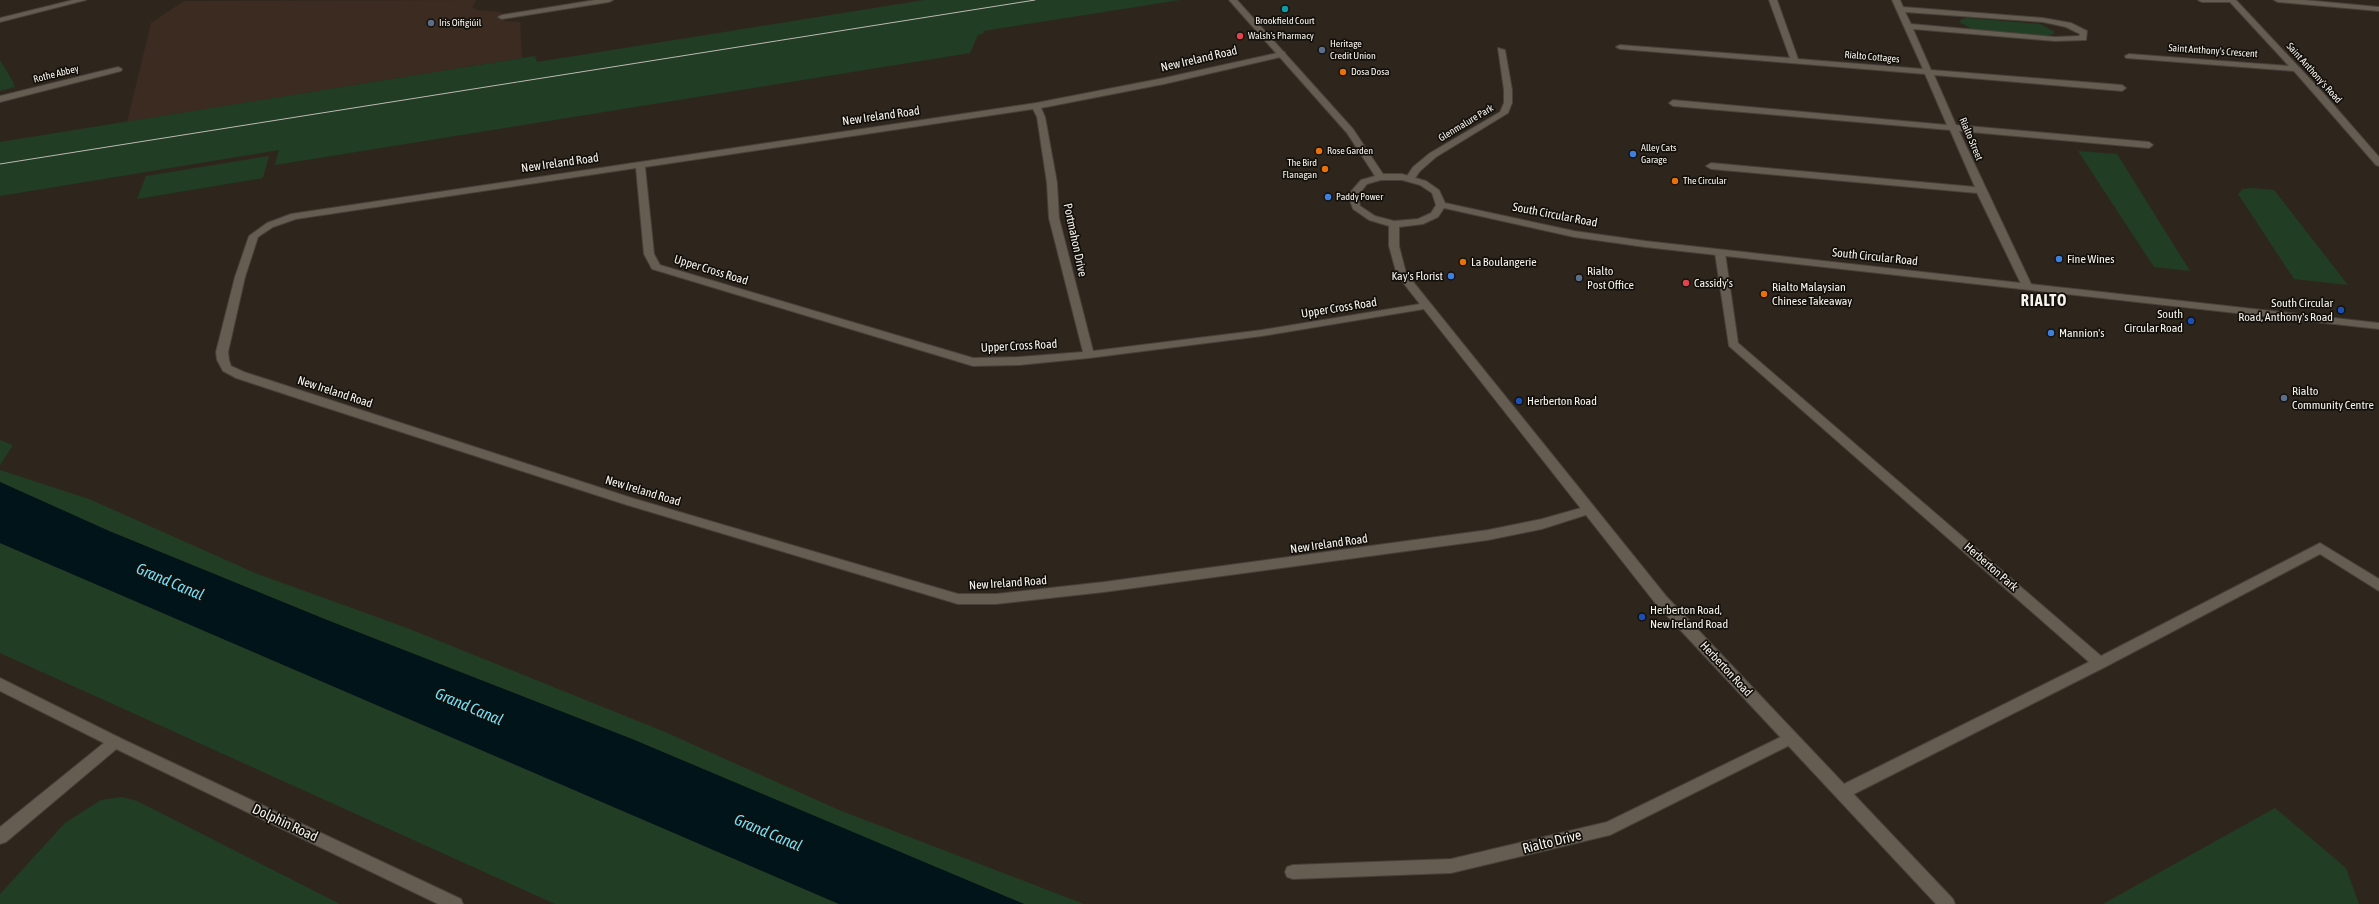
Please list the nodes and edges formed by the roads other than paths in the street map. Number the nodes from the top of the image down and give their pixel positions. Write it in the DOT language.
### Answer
graph roads {
  1 [pos="82,0"];
  2 [pos="609,0"];
  3 [pos="1233,0"];
  4 [pos="1773,0"];
  5 [pos="1896,0"];
  6 [pos="2202,0"];
  7 [pos="2228,0"];
  8 [pos="2232,0"];
  9 [pos="2278,0"];
  10 [pos="1900,9"];
  11 [pos="2379,9"];
  12 [pos="502,17"];
  13 [pos="0,20"];
  14 [pos="1908,26"];
  15 [pos="1620,47"];
  16 [pos="1501,50"];
  17 [pos="1282,54"];
  18 [pos="2128,56"];
  19 [pos="1794,62"];
  20 [pos="118,69"];
  21 [pos="2295,69"];
  22 [pos="1929,72"];
  23 [pos="2122,88"];
  24 [pos="0,100"];
  25 [pos="1673,103"];
  26 [pos="1036,106"];
  27 [pos="1955,128"];
  28 [pos="2149,145"];
  29 [pos="2379,163"];
  30 [pos="640,164"];
  31 [pos="1711,166"];
  32 [pos="1380,177"];
  33 [pos="1410,178"];
  34 [pos="1981,190"];
  35 [pos="1441,205"];
  36 [pos="1394,224"];
  37 [pos="1720,253"];
  38 [pos="2027,286"];
  39 [pos="1426,306"];
  40 [pos="2379,326"];
  41 [pos="1089,355"];
  42 [pos="1588,510"];
  43 [pos="2379,586"];
  44 [pos="2100,663"];
  45 [pos="0,684"];
  46 [pos="1791,738"];
  47 [pos="115,742"];
  48 [pos="1843,792"];
  49 [pos="0,837"];
  50 [pos="1293,872"];
  51 [pos="455,904"];
  52 [pos="1947,904"];
  1 -- 13 [label="street"];
  2 -- 12 [label="street"];
  3 -- 17 [label="street"];
  4 -- 19 [label="street"];
  5 -- 10 [label="street, Rialto Street"];
  6 -- 7 [label="street"];
  8 -- 21 [label="street, Saint Anthony's Road"];
  9 -- 11 [label="street"];
  10 -- 14 [label="street, Rialto Street"];
  10 -- 14 [label="street"];
  14 -- 22 [label="street, Rialto Street"];
  15 -- 19 [label="street, Rialto Cottages"];
  16 -- 33 [label="street, Glenmalure Park"];
  17 -- 26 [label="street, New Ireland Road"];
  17 -- 32 [label="street"];
  18 -- 21 [label="street, Saint Anthony's Crescent"];
  19 -- 22 [label="street, Rialto Cottages"];
  20 -- 24 [label="street, Rothe Abbey"];
  21 -- 29 [label="street, Saint Anthony's Road"];
  22 -- 23 [label="street, Rialto Cottages"];
  22 -- 27 [label="street, Rialto Street"];
  25 -- 27 [label="street"];
  26 -- 30 [label="street, New Ireland Road"];
  26 -- 41 [label="street, Portmahon Drive"];
  27 -- 28 [label="street"];
  27 -- 34 [label="street, Rialto Street"];
  30 -- 41 [label="street, Upper Cross Road"];
  30 -- 42 [label="street, New Ireland Road"];
  31 -- 34 [label="street"];
  32 -- 33 [label="street"];
  32 -- 36 [label="street"];
  33 -- 35 [label="street"];
  34 -- 38 [label="street, Rialto Street"];
  35 -- 36 [label="street"];
  35 -- 37 [label="street, South Circular Road"];
  36 -- 39 [label="street, Herberton Road"];
  37 -- 38 [label="street, South Circular Road"];
  37 -- 44 [label="street, Herberton Park"];
  38 -- 40 [label="street, South Circular Road"];
  39 -- 41 [label="street, Upper Cross Road"];
  39 -- 42 [label="street, Herberton Road"];
  42 -- 46 [label="street, Herberton Road"];
  43 -- 44 [label="street"];
  44 -- 48 [label="street"];
  45 -- 47 [label="street, Dolphin Road"];
  46 -- 48 [label="street, Herberton Road"];
  46 -- 50 [label="street, Rialto Drive"];
  47 -- 49 [label="street"];
  47 -- 51 [label="street, Dolphin Road"];
  48 -- 52 [label="street, Herberton Road"];
}
